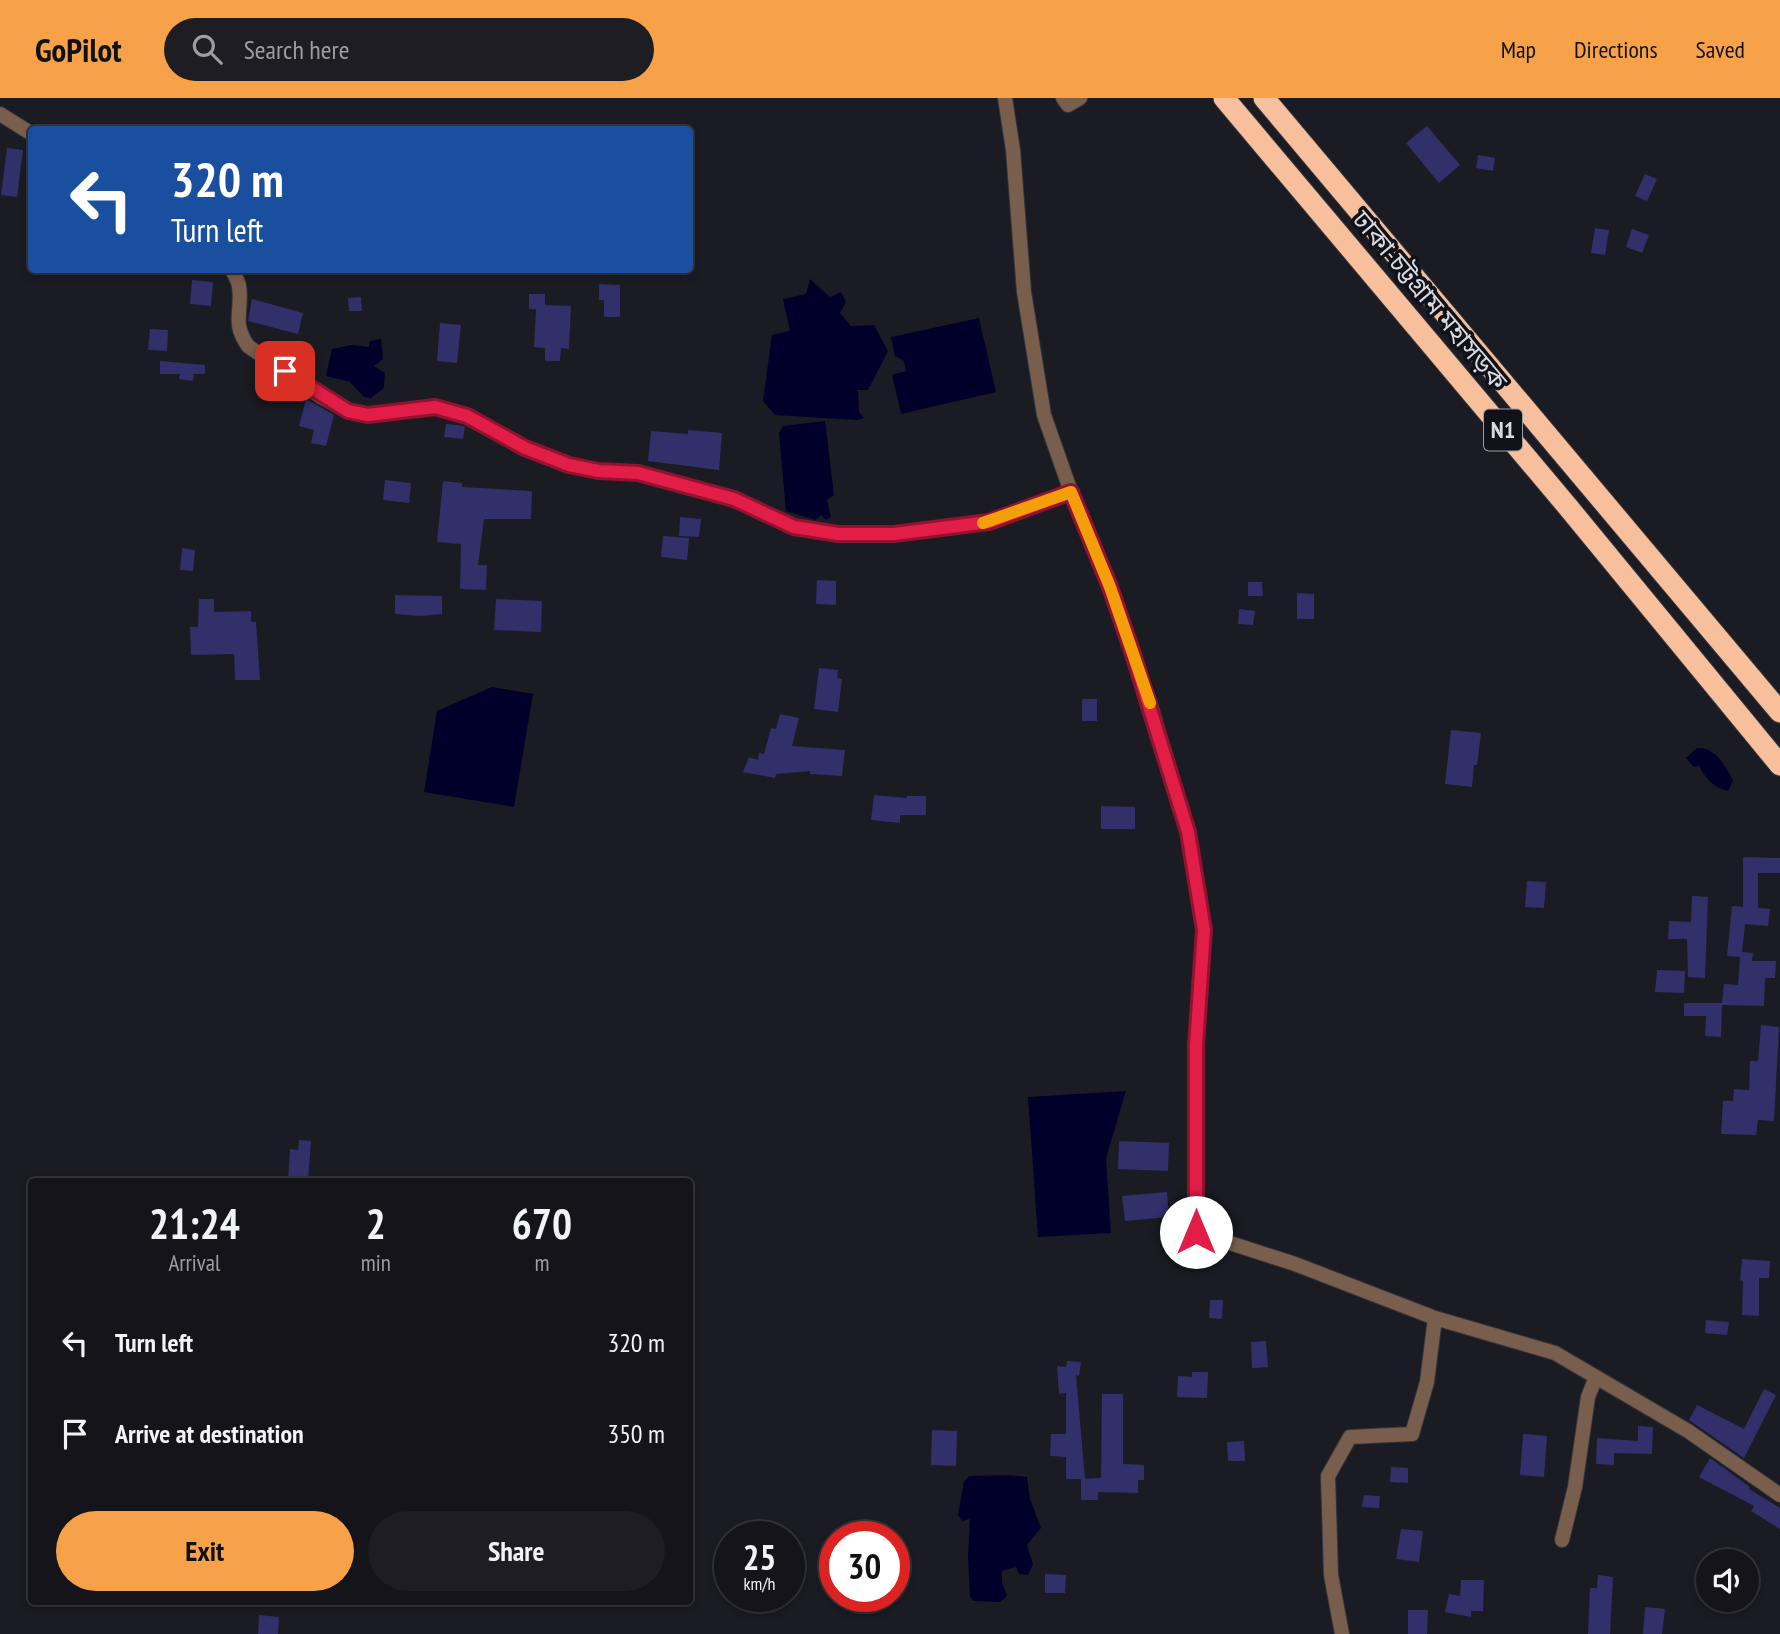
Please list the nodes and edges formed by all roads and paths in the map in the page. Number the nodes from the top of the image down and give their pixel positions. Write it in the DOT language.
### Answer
graph roads {
  1 [pos="1005,98"];
  2 [pos="1063,98"];
  3 [pos="1080,98"];
  4 [pos="1224,98"];
  5 [pos="1264,98"];
  6 [pos="0,114"];
  7 [pos="28,132"];
  8 [pos="233,273"];
  9 [pos="1071,492"];
  10 [pos="1780,712"];
  11 [pos="1780,765"];
  12 [pos="1435,1318"];
  13 [pos="1596,1377"];
  14 [pos="1780,1495"];
  15 [pos="1562,1540"];
  16 [pos="1342,1634"];
  1 -- 9 [label="street"];
  2 -- 3 [label="street"];
  4 -- 11 [label="highway, ঢাকা-চট্টগ্রাম মহাসড়ক / N1"];
  5 -- 10 [label="highway, ঢাকা-চট্টগ্রাম মহাসড়ক / N1"];
  6 -- 7 [label="street"];
  8 -- 9 [label="street"];
  9 -- 12 [label="street"];
  12 -- 13 [label="street"];
  12 -- 16 [label="street"];
  13 -- 14 [label="street"];
  13 -- 15 [label="street"];
}
